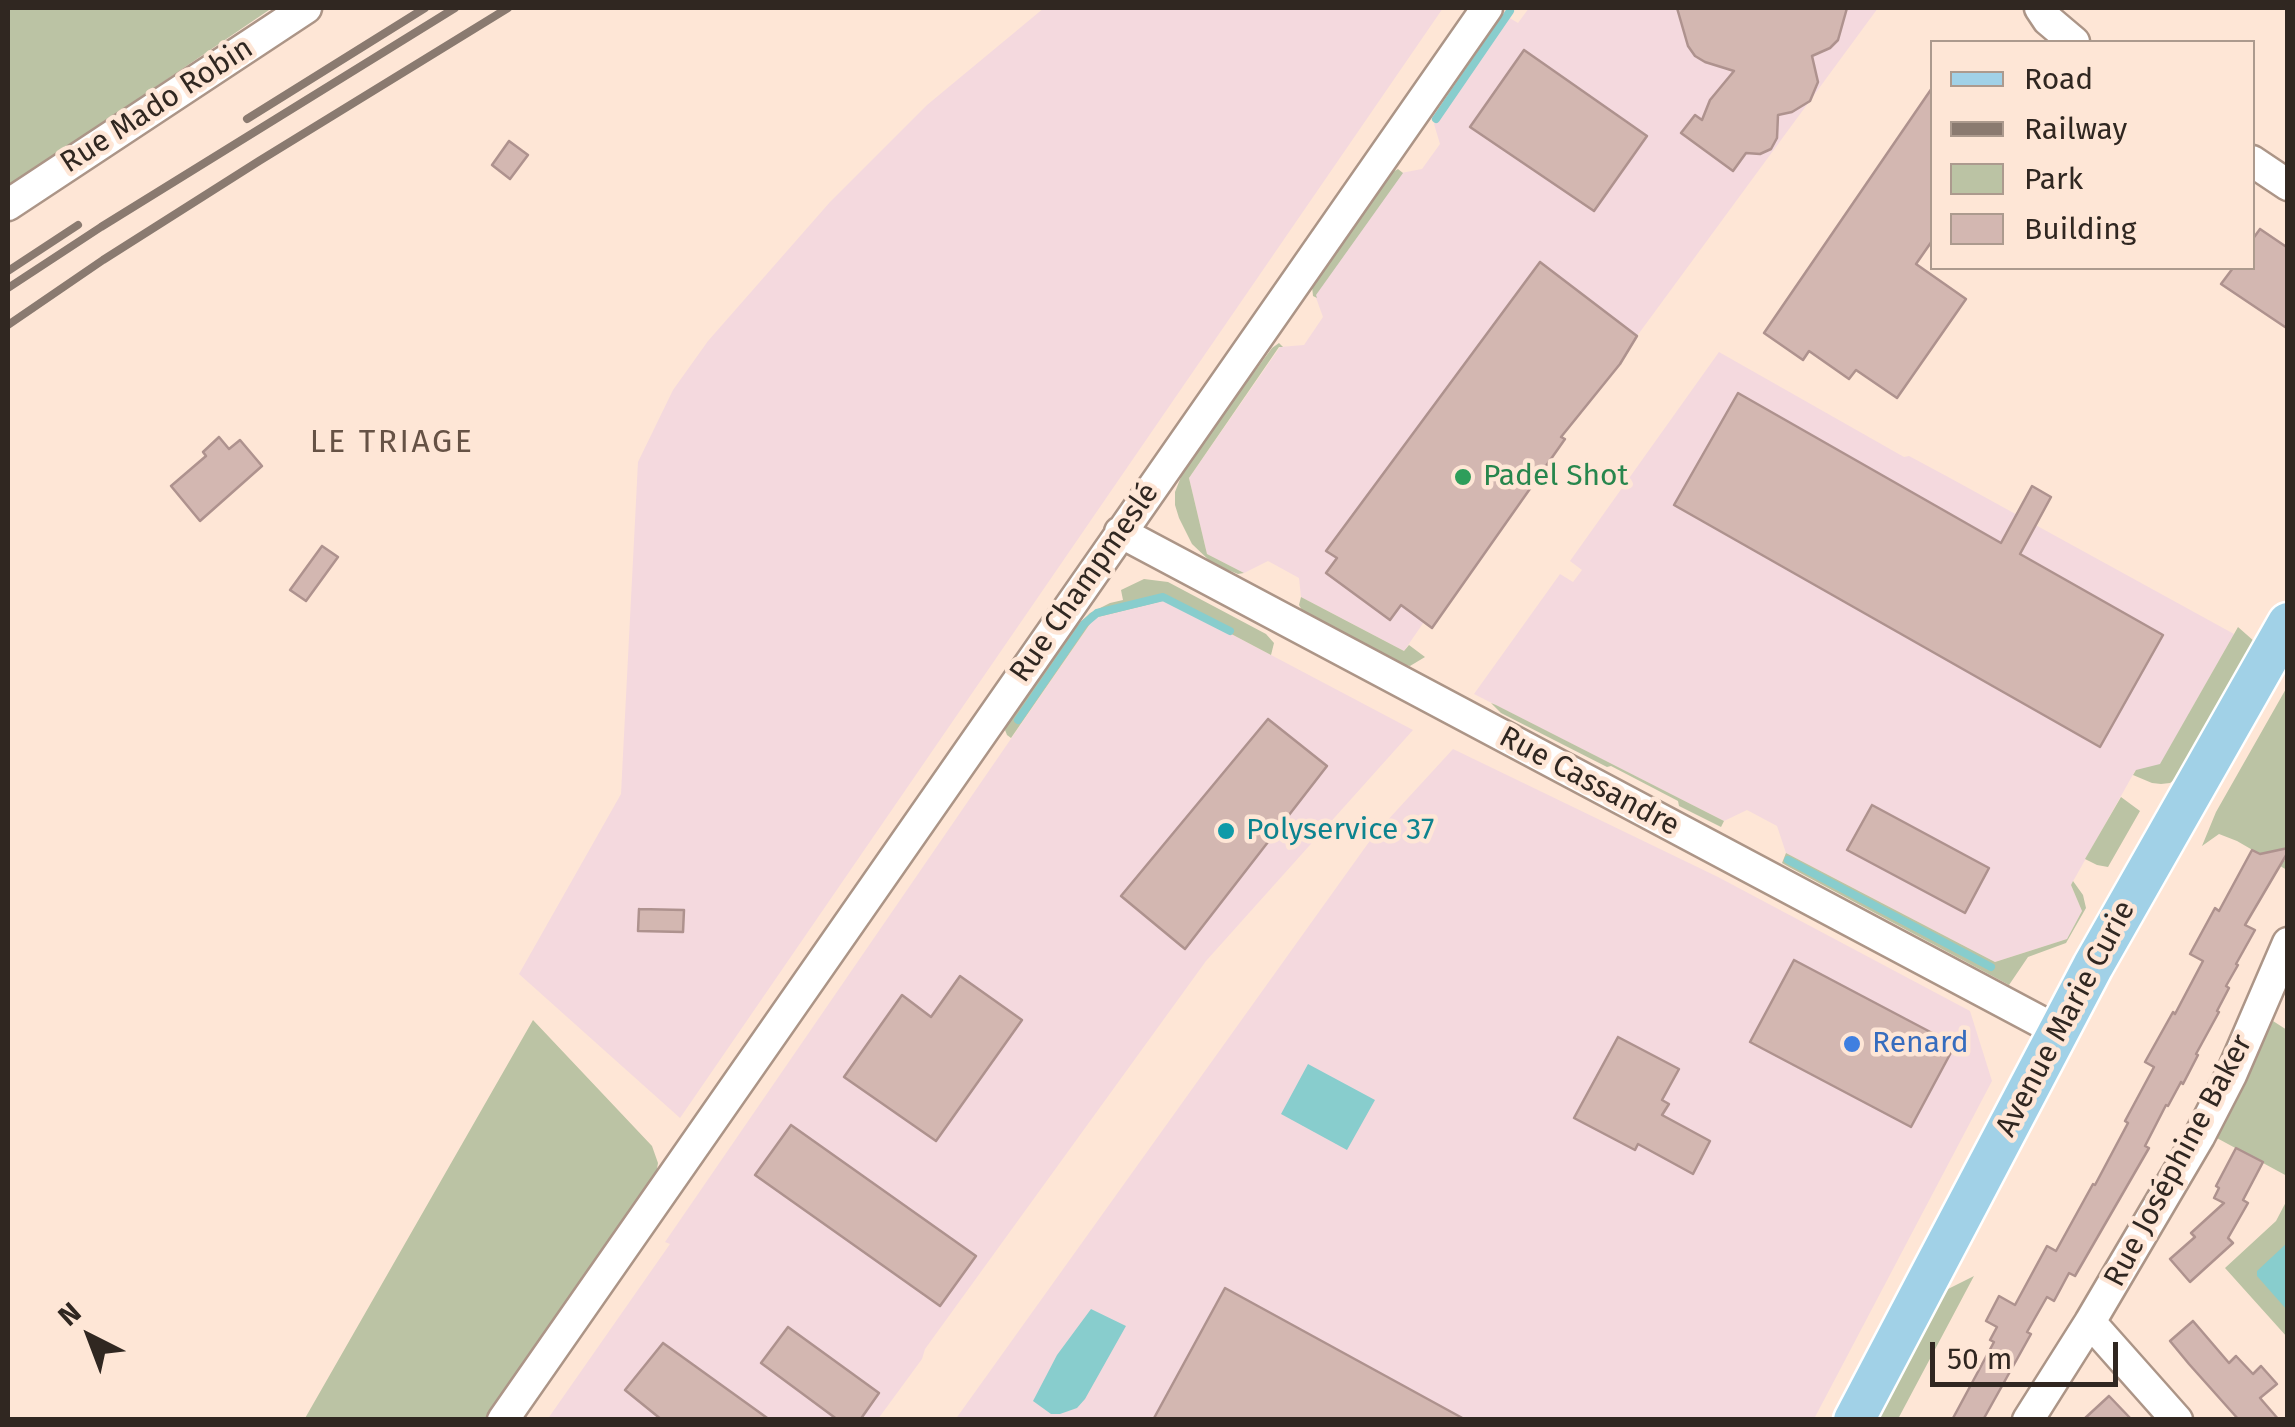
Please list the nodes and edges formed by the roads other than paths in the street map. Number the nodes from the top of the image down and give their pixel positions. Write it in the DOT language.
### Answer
graph roads {
  1 [pos="306,8"];
  2 [pos="1487,8"];
  3 [pos="2040,8"];
  4 [pos="2072,40"];
  5 [pos="2255,164"];
  6 [pos="2288,185"];
  7 [pos="8,205"];
  8 [pos="1120,532"];
  9 [pos="2288,623"];
  10 [pos="2288,943"];
  11 [pos="2058,1031"];
  12 [pos="2090,1322"];
  13 [pos="503,1420"];
  14 [pos="1854,1420"];
  15 [pos="2028,1420"];
  16 [pos="2178,1420"];
  1 -- 7 [label="street, Rue Mado Robin"];
  2 -- 8 [label="street, Rue Champmeslé"];
  3 -- 4 [label="street"];
  5 -- 6 [label="street"];
  8 -- 11 [label="street, Rue Cassandre"];
  8 -- 13 [label="street, Rue Champmeslé"];
  9 -- 11 [label="main road, Avenue Marie Curie"];
  10 -- 12 [label="street, Rue Joséphine Baker"];
  11 -- 14 [label="main road, Avenue Marie Curie"];
  12 -- 15 [label="street, Rue Joséphine Baker"];
  12 -- 16 [label="street"];
}
